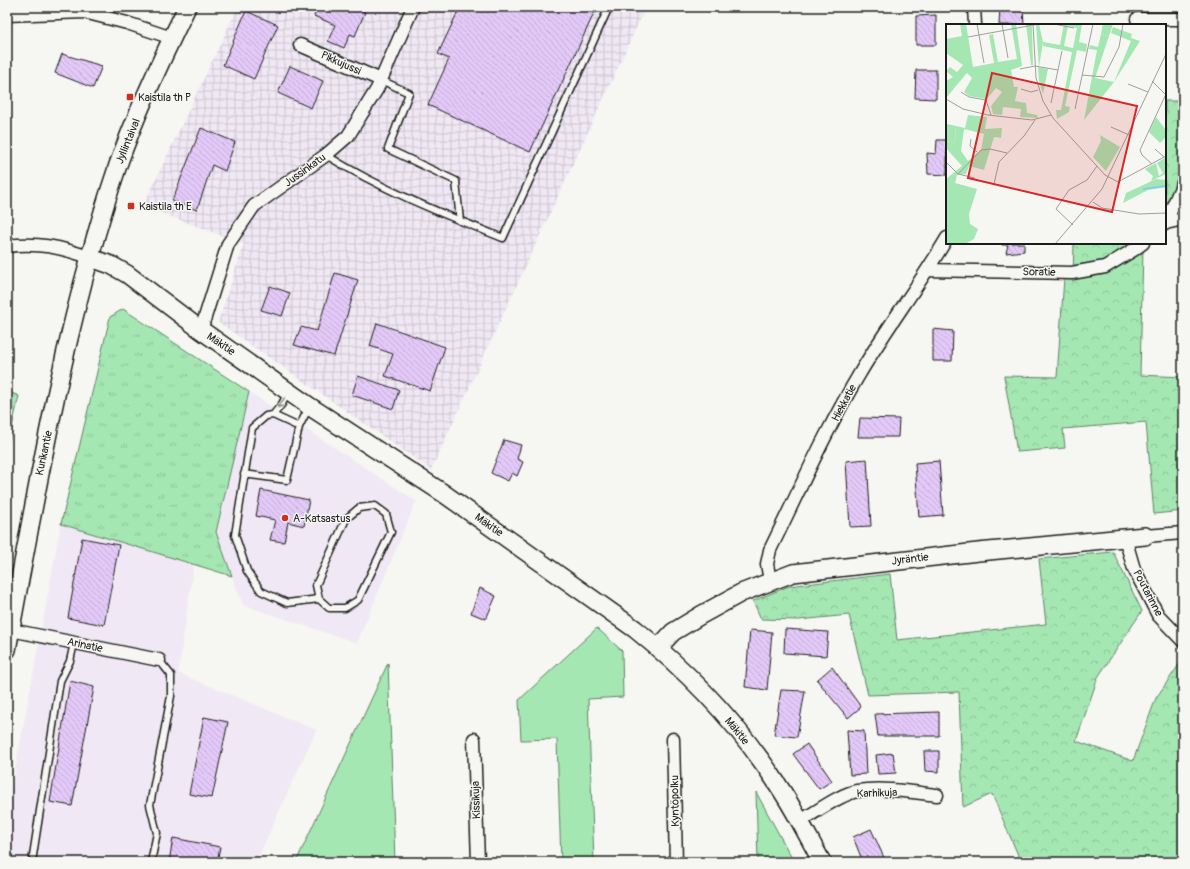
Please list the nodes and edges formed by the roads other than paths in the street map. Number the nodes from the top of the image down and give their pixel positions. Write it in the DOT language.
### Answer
graph roads {
  1 [pos="187,7"];
  2 [pos="413,7"];
  3 [pos="609,7"];
  4 [pos="974,7"];
  5 [pos="7,15"];
  6 [pos="1137,19"];
  7 [pos="1183,19"];
  8 [pos="975,24"];
  9 [pos="172,38"];
  10 [pos="300,45"];
  11 [pos="381,80"];
  12 [pos="326,155"];
  13 [pos="1183,183"];
  14 [pos="1183,218"];
  15 [pos="460,221"];
  16 [pos="1166,222"];
  17 [pos="1166,224"];
  18 [pos="946,240"];
  19 [pos="1142,244"];
  20 [pos="7,246"];
  21 [pos="91,258"];
  22 [pos="928,270"];
  23 [pos="201,330"];
  24 [pos="288,391"];
  25 [pos="309,406"];
  26 [pos="273,415"];
  27 [pos="299,427"];
  28 [pos="244,474"];
  29 [pos="1183,533"];
  30 [pos="1145,536"];
  31 [pos="1125,538"];
  32 [pos="770,581"];
  33 [pos="319,599"];
  34 [pos="11,630"];
  35 [pos="1183,641"];
  36 [pos="74,643"];
  37 [pos="658,648"];
  38 [pos="7,650"];
  39 [pos="159,660"];
  40 [pos="474,739"];
  41 [pos="673,739"];
  42 [pos="937,795"];
  43 [pos="800,821"];
  44 [pos="32,862"];
  45 [pos="152,862"];
  46 [pos="478,862"];
  47 [pos="676,862"];
  48 [pos="822,862"];
  1 -- 9 [label="street, Jyllintaival"];
  2 -- 11 [label="street, Jussinkatu"];
  3 -- 15 [label="lane"];
  4 -- 8 [label="street"];
  5 -- 9 [label="street"];
  6 -- 7 [label="street"];
  9 -- 21 [label="street, Jyllintaival"];
  10 -- 11 [label="street, Pikkujussi"];
  11 -- 12 [label="street, Jussinkatu"];
  11 -- 15 [label="lane"];
  12 -- 15 [label="lane"];
  12 -- 23 [label="street, Jussinkatu"];
  13 -- 16 [label="street"];
  14 -- 17 [label="street"];
  18 -- 22 [label="street, Hiekkatie"];
  19 -- 22 [label="street, Soratie"];
  20 -- 21 [label="street"];
  21 -- 23 [label="street, Mäkitie"];
  21 -- 34 [label="street, Kurikantie"];
  22 -- 32 [label="street, Hiekkatie"];
  23 -- 24 [label="street, Mäkitie"];
  24 -- 25 [label="street, Mäkitie"];
  24 -- 26 [label="lane, one-way"];
  25 -- 27 [label="lane"];
  25 -- 37 [label="street, Mäkitie"];
  26 -- 27 [label="lane"];
  26 -- 28 [label="lane"];
  27 -- 28 [label="lane"];
  28 -- 33 [label="lane"];
  29 -- 30 [label="street, Jyräntie"];
  30 -- 31 [label="street, Jyräntie"];
  31 -- 32 [label="street, Jyräntie"];
  31 -- 35 [label="street, Poutarinne"];
  32 -- 37 [label="street, Jyräntie"];
  33 -- 33 [label="lane"];
  34 -- 36 [label="street, Arinatie"];
  34 -- 38 [label="street, Kurikantie"];
  36 -- 39 [label="street, Arinatie"];
  36 -- 44 [label="lane"];
  37 -- 43 [label="street, Mäkitie"];
  39 -- 45 [label="lane"];
  40 -- 46 [label="street, Kissikuja"];
  41 -- 47 [label="street, Kyntöpolku"];
  42 -- 43 [label="street, Karhikuja"];
  43 -- 48 [label="street, Mäkitie"];
}
